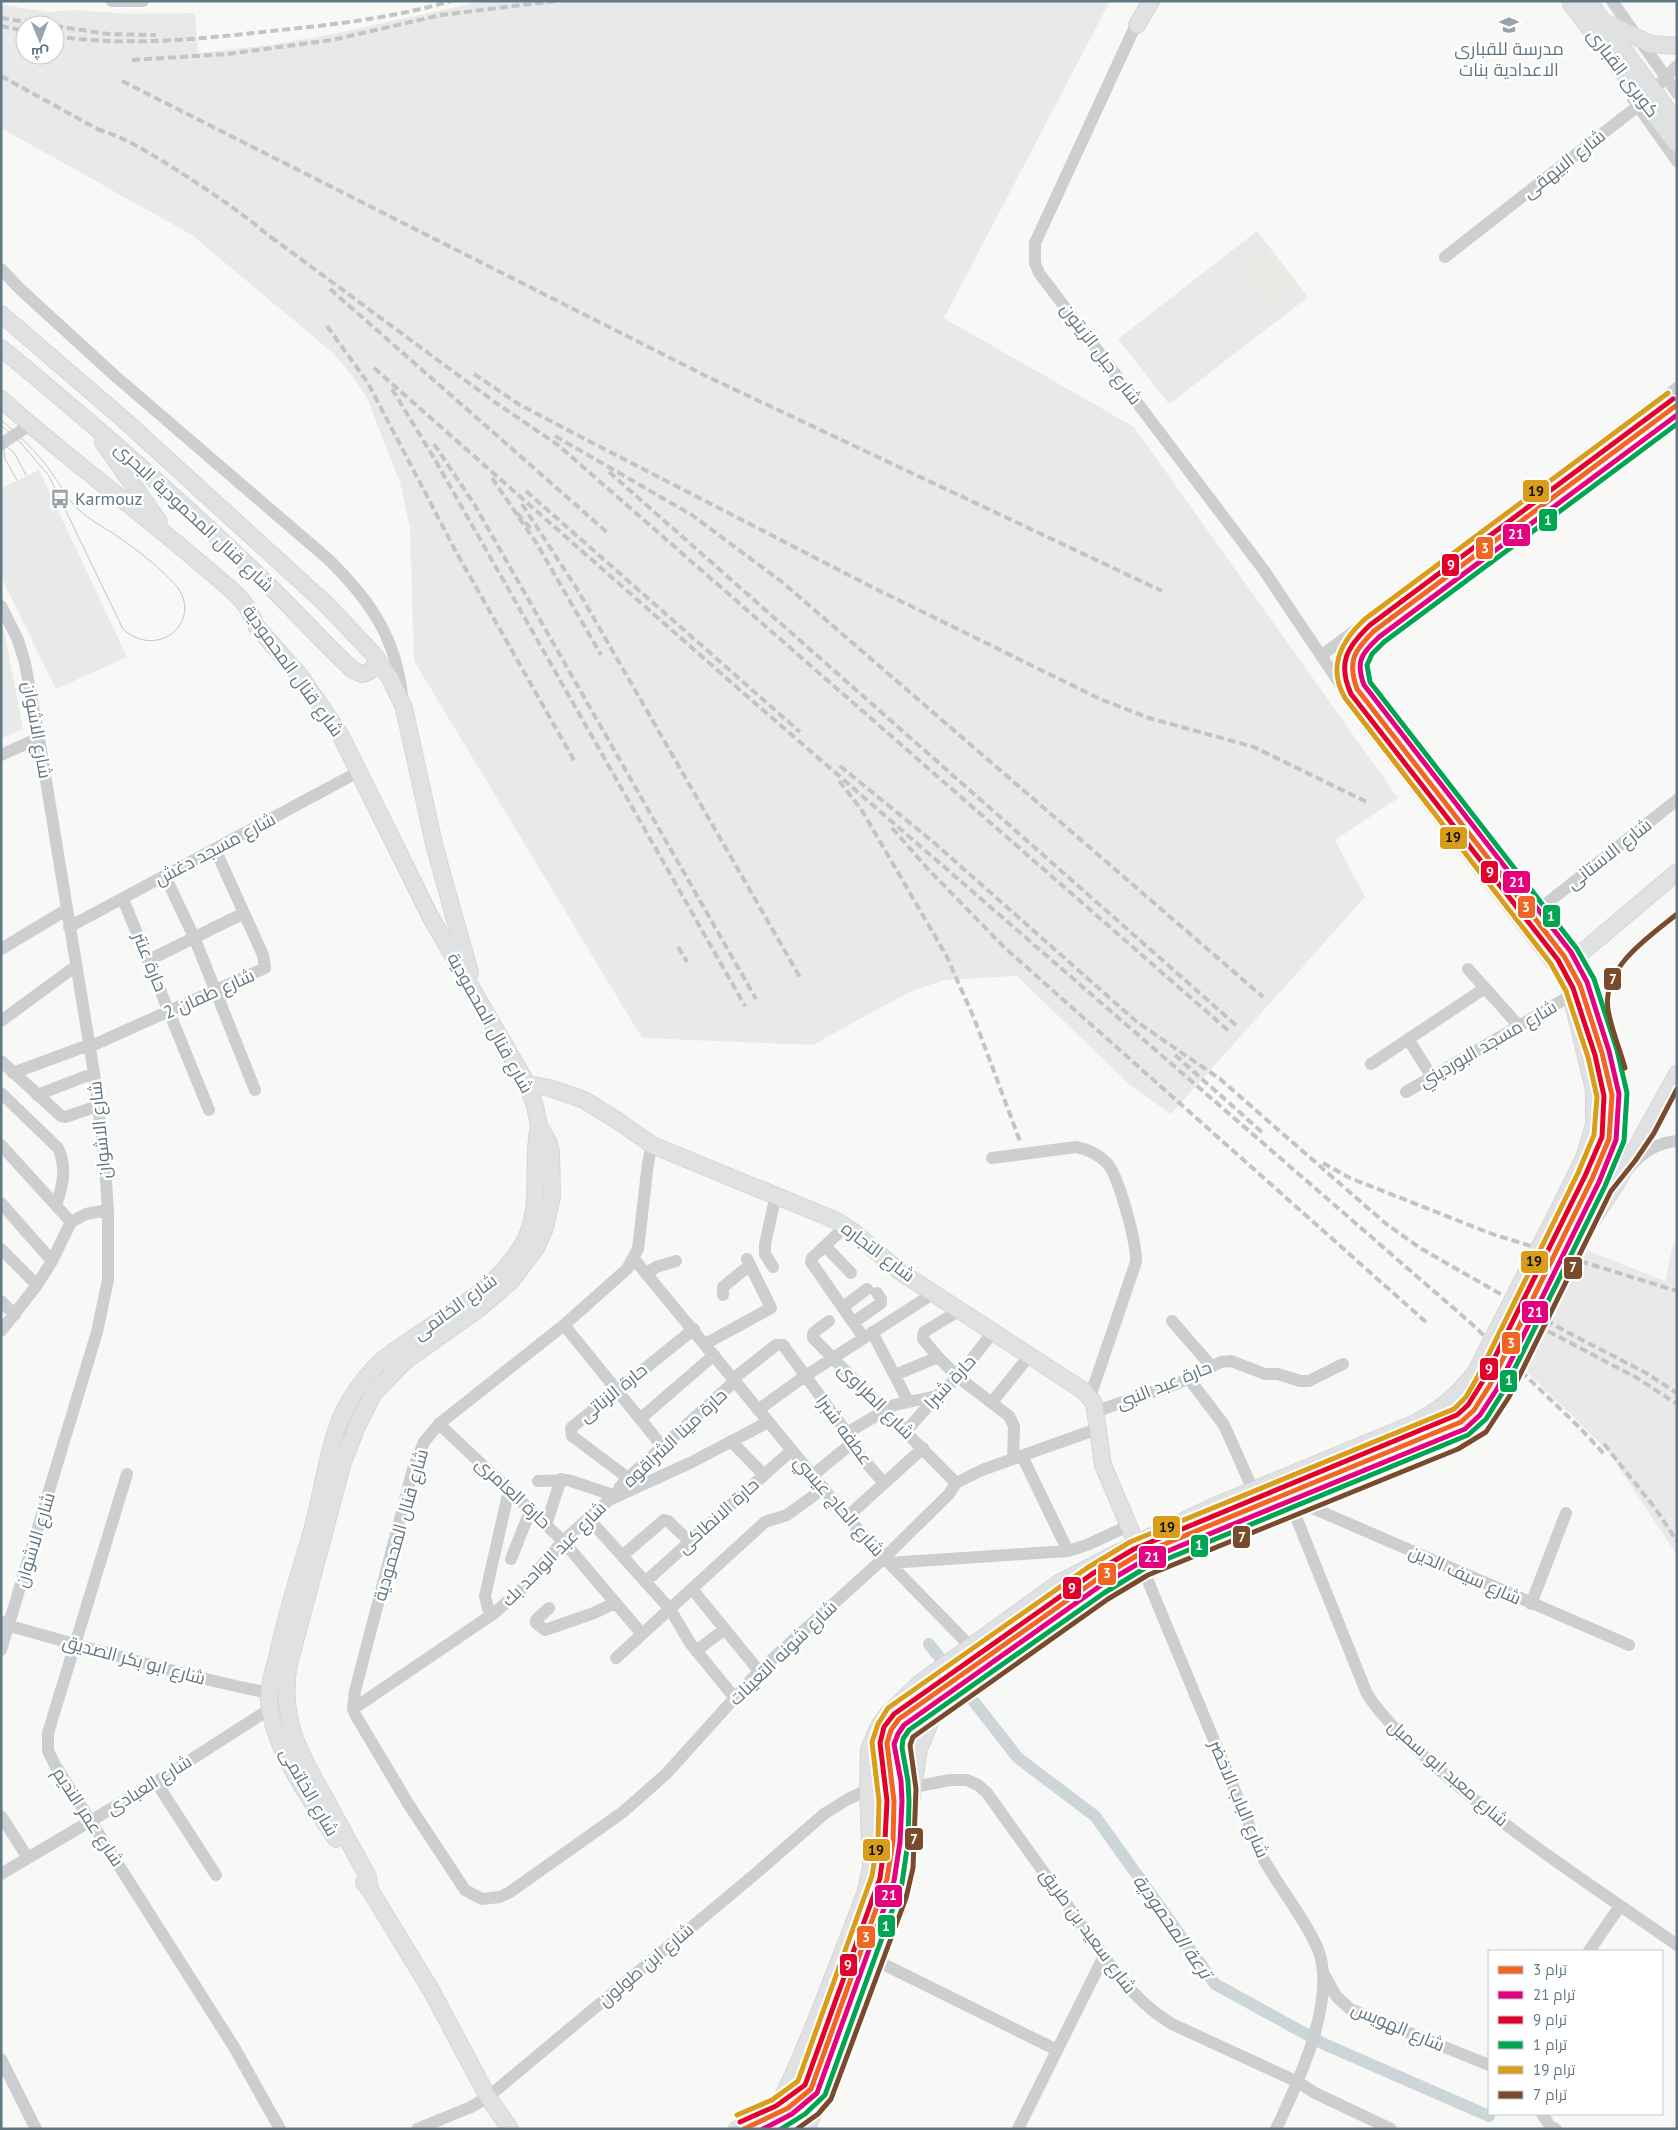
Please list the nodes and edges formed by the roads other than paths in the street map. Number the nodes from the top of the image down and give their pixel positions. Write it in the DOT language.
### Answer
graph roads {
  1 [pos="112,1"];
  2 [pos="142,1"];
  3 [pos="1144,1"];
  4 [pos="1151,1"];
  5 [pos="1559,1"];
  6 [pos="1569,1"];
  7 [pos="1588,1"];
  8 [pos="1612,1"];
  9 [pos="1602,20"];
  10 [pos="1137,25"];
  11 [pos="1677,46"];
  12 [pos="1677,66"];
  13 [pos="1666,78"];
  14 [pos="1677,93"];
  15 [pos="1638,106"];
  16 [pos="1677,123"];
  17 [pos="1677,144"];
  18 [pos="1677,161"];
  19 [pos="1445,257"];
  20 [pos="1,269"];
  21 [pos="1,314"];
  22 [pos="1,348"];
  23 [pos="1677,388"];
  24 [pos="1,399"];
  25 [pos="87,419"];
  26 [pos="1677,421"];
  27 [pos="30,425"];
  28 [pos="1,444"];
  29 [pos="170,537"];
  30 [pos="1,606"];
  31 [pos="1322,655"];
  32 [pos="375,656"];
  33 [pos="1352,662"];
  34 [pos="1334,674"];
  35 [pos="404,708"];
  36 [pos="39,738"];
  37 [pos="1,755"];
  38 [pos="360,771"];
  39 [pos="1677,800"];
  40 [pos="215,849"];
  41 [pos="1677,872"];
  42 [pos="165,876"];
  43 [pos="124,898"];
  44 [pos="1541,908"];
  45 [pos="66,910"];
  46 [pos="244,913"];
  47 [pos="69,927"];
  48 [pos="194,937"];
  49 [pos="1,950"];
  50 [pos="1580,954"];
  51 [pos="149,960"];
  52 [pos="76,966"];
  53 [pos="1468,969"];
  54 [pos="1485,988"];
  55 [pos="474,990"];
  56 [pos="216,991"];
  57 [pos="1569,991"];
  58 [pos="170,1012"];
  59 [pos="1,1021"];
  60 [pos="1519,1026"];
  61 [pos="1408,1039"];
  62 [pos="89,1046"];
  63 [pos="1,1061"];
  64 [pos="1371,1064"];
  65 [pos="13,1073"];
  66 [pos="94,1073"];
  67 [pos="1677,1074"];
  68 [pos="1432,1077"];
  69 [pos="527,1084"];
  70 [pos="255,1090"];
  71 [pos="1406,1092"];
  72 [pos="1,1093"];
  73 [pos="37,1096"];
  74 [pos="98,1106"];
  75 [pos="209,1110"];
  76 [pos="539,1126"];
  77 [pos="1677,1141"];
  78 [pos="1,1145"];
  79 [pos="652,1145"];
  80 [pos="992,1158"];
  81 [pos="1616,1184"];
  82 [pos="776,1195"];
  83 [pos="1,1203"];
  84 [pos="56,1205"];
  85 [pos="108,1210"];
  86 [pos="71,1222"];
  87 [pos="846,1226"];
  88 [pos="825,1246"];
  89 [pos="1,1248"];
  90 [pos="634,1259"];
  91 [pos="52,1261"];
  92 [pos="676,1261"];
  93 [pos="773,1267"];
  94 [pos="851,1273"];
  95 [pos="646,1274"];
  96 [pos="37,1285"];
  97 [pos="934,1292"];
  98 [pos="723,1295"];
  99 [pos="1,1302"];
  100 [pos="843,1307"];
  101 [pos="960,1310"];
  102 [pos="14,1315"];
  103 [pos="829,1321"];
  104 [pos="1172,1321"];
  105 [pos="854,1322"];
  106 [pos="564,1325"];
  107 [pos="694,1329"];
  108 [pos="1,1330"];
  109 [pos="993,1332"];
  110 [pos="868,1335"];
  111 [pos="705,1344"];
  112 [pos="1030,1355"];
  113 [pos="714,1356"];
  114 [pos="833,1358"];
  115 [pos="938,1358"];
  116 [pos="1343,1364"];
  117 [pos="1212,1367"];
  118 [pos="895,1375"];
  119 [pos="805,1376"];
  120 [pos="958,1377"];
  121 [pos="1189,1379"];
  122 [pos="734,1380"];
  123 [pos="617,1390"];
  124 [pos="937,1396"];
  125 [pos="908,1401"];
  126 [pos="992,1402"];
  127 [pos="1094,1404"];
  128 [pos="885,1409"];
  129 [pos="758,1410"];
  130 [pos="640,1419"];
  131 [pos="768,1422"];
  132 [pos="439,1424"];
  133 [pos="1097,1429"];
  134 [pos="906,1430"];
  135 [pos="849,1439"];
  136 [pos="731,1441"];
  137 [pos="662,1446"];
  138 [pos="923,1448"];
  139 [pos="792,1450"];
  140 [pos="1017,1457"];
  141 [pos="127,1474"];
  142 [pos="764,1475"];
  143 [pos="813,1475"];
  144 [pos="628,1478"];
  145 [pos="561,1480"];
  146 [pos="538,1482"];
  147 [pos="884,1482"];
  148 [pos="956,1483"];
  149 [pos="824,1488"];
  150 [pos="509,1490"];
  151 [pos="1253,1490"];
  152 [pos="616,1496"];
  153 [pos="1297,1505"];
  154 [pos="530,1511"];
  155 [pos="1566,1513"];
  156 [pos="847,1517"];
  157 [pos="588,1518"];
  158 [pos="546,1525"];
  159 [pos="1128,1526"];
  160 [pos="563,1541"];
  161 [pos="688,1542"];
  162 [pos="1136,1543"];
  163 [pos="1068,1551"];
  164 [pos="622,1556"];
  165 [pos="511,1559"];
  166 [pos="886,1561"];
  167 [pos="1143,1569"];
  168 [pos="645,1582"];
  169 [pos="692,1589"];
  170 [pos="615,1603"];
  171 [pos="1531,1604"];
  172 [pos="549,1608"];
  173 [pos="670,1609"];
  174 [pos="493,1614"];
  175 [pos="5,1622"];
  176 [pos="725,1630"];
  177 [pos="642,1634"];
  178 [pos="75,1645"];
  179 [pos="1629,1645"];
  180 [pos="971,1647"];
  181 [pos="1,1650"];
  182 [pos="696,1651"];
  183 [pos="616,1658"];
  184 [pos="759,1672"];
  185 [pos="734,1697"];
  186 [pos="269,1701"];
  187 [pos="353,1709"];
  188 [pos="156,1782"];
  189 [pos="914,1786"];
  190 [pos="868,1790"];
  191 [pos="1,1816"];
  192 [pos="90,1821"];
  193 [pos="28,1858"];
  194 [pos="1,1874"];
  195 [pos="216,1875"];
  196 [pos="370,1890"];
  197 [pos="1620,1906"];
  198 [pos="1677,1945"];
  199 [pos="1590,1950"];
  200 [pos="1104,1956"];
  201 [pos="871,1958"];
  202 [pos="1323,1971"];
  203 [pos="1058,2050"];
  204 [pos="1,2059"];
  205 [pos="1488,2065"];
  206 [pos="1298,2082"];
  207 [pos="488,2096"];
  208 [pos="1543,2115"];
  209 [pos="772,2128"];
  210 [pos="1552,2128"];
  211 [pos="36,2129"];
  212 [pos="280,2129"];
  213 [pos="417,2129"];
  214 [pos="510,2129"];
  215 [pos="737,2129"];
  216 [pos="807,2129"];
  217 [pos="1018,2129"];
  218 [pos="1276,2129"];
  219 [pos="1390,2129"];
  1 -- 2 [label="street"];
  3 -- 10 [label="street, شارع جبل الزيتون"];
  4 -- 10 [label="main road"];
  5 -- 15 [label="street"];
  6 -- 17 [label="main road, كوبرى القبارى, bridge"];
  7 -- 9 [label="main road, كوبرى القبارى, bridge"];
  8 -- 13 [label="street"];
  9 -- 11 [label="main road, bridge"];
  9 -- 16 [label="main road, كوبرى القبارى, bridge"];
  10 -- 31 [label="street, شارع جبل الزيتون"];
  12 -- 13 [label="street, شارع البيهقى"];
  13 -- 14 [label="street"];
  13 -- 15 [label="street, شارع البيهقى"];
  15 -- 18 [label="street"];
  15 -- 19 [label="street, شارع البيهقى"];
  20 -- 35 [label="street"];
  21 -- 32 [label="main road, شارع قنال المحمودية البحرى"];
  22 -- 25 [label="main road, شارع قنال المحمودية البحرى"];
  23 -- 31 [label="street"];
  24 -- 27 [label="main road, شارع قنال المحمودية"];
  25 -- 29 [label="main road"];
  25 -- 32 [label="main road, شارع قنال المحمودية البحرى"];
  26 -- 33 [label="street"];
  27 -- 28 [label="street"];
  27 -- 29 [label="main road, شارع قنال المحمودية"];
  29 -- 38 [label="main road, شارع قنال المحمودية"];
  30 -- 36 [label="street, شارع الاشوان"];
  31 -- 34 [label="street, شارع جبل الزيتون"];
  32 -- 35 [label="main road, شارع قنال المحمودية البحرى"];
  33 -- 34 [label="street"];
  33 -- 44 [label="street"];
  34 -- 57 [label="street, شارع جبل الزيتون"];
  35 -- 55 [label="main road, شارع قنال المحمودية البحرى"];
  36 -- 37 [label="street"];
  36 -- 45 [label="street, شارع الاشوان"];
  38 -- 40 [label="street, شارع مسجد دغش"];
  38 -- 55 [label="main road, شارع قنال المحمودية"];
  39 -- 44 [label="street, شارع الاستانى"];
  40 -- 42 [label="street, شارع مسجد دغش"];
  40 -- 46 [label="street, شارع طمان 2"];
  41 -- 50 [label="main road"];
  42 -- 43 [label="street, شارع مسجد دغش"];
  42 -- 48 [label="street"];
  43 -- 47 [label="street, شارع مسجد دغش"];
  43 -- 51 [label="street, حارة عنتر"];
  44 -- 50 [label="street"];
  45 -- 47 [label="street, شارع الاشوان"];
  45 -- 49 [label="street"];
  46 -- 48 [label="street"];
  46 -- 56 [label="street, شارع طمان 2"];
  47 -- 52 [label="street, شارع الاشوان"];
  48 -- 51 [label="street"];
  48 -- 56 [label="street"];
  50 -- 57 [label="main road"];
  51 -- 58 [label="street, حارة عنتر"];
  52 -- 59 [label="street"];
  52 -- 62 [label="street, شارع الاشوان"];
  53 -- 54 [label="street"];
  54 -- 60 [label="street"];
  54 -- 61 [label="street"];
  55 -- 69 [label="main road, شارع قنال المحمودية"];
  56 -- 58 [label="street, شارع طمان 2"];
  56 -- 70 [label="street"];
  57 -- 60 [label="street, شارع مسجد البورديني"];
  57 -- 151 [label="main road, bridge"];
  58 -- 62 [label="street, شارع طمان 2"];
  58 -- 75 [label="street, حارة عنتر"];
  60 -- 68 [label="street, شارع مسجد البورديني"];
  61 -- 64 [label="street"];
  61 -- 68 [label="street"];
  62 -- 65 [label="street, شارع طمان 2"];
  62 -- 66 [label="street, شارع الاشوان"];
  63 -- 65 [label="street"];
  65 -- 73 [label="street"];
  66 -- 73 [label="street"];
  66 -- 74 [label="street, شارع الاشوان"];
  67 -- 81 [label="main road"];
  68 -- 71 [label="street, شارع مسجد البورديني"];
  69 -- 76 [label="main road, شارع قنال المحمودية"];
  69 -- 79 [label="main road, شارع التجاره"];
  72 -- 84 [label="street"];
  73 -- 74 [label="street"];
  74 -- 85 [label="street, شارع الاشوان"];
  76 -- 186 [label="main road, شارع الخاتمى"];
  76 -- 196 [label="main road, شارع الخاتمى"];
  77 -- 81 [label="street"];
  78 -- 84 [label="street"];
  79 -- 82 [label="main road, شارع التجاره"];
  79 -- 90 [label="street, شارع قنال المحمودية"];
  80 -- 127 [label="street"];
  81 -- 153 [label="main road, bridge"];
  82 -- 87 [label="main road, شارع التجاره"];
  82 -- 93 [label="street"];
  83 -- 91 [label="street"];
  84 -- 86 [label="street"];
  85 -- 86 [label="street"];
  85 -- 175 [label="street, شارع الاشوان"];
  86 -- 91 [label="street"];
  87 -- 88 [label="street"];
  87 -- 97 [label="main road, شارع التجاره"];
  88 -- 94 [label="street"];
  88 -- 100 [label="street"];
  89 -- 96 [label="street"];
  90 -- 95 [label="street, شارع الحاج عيسي"];
  90 -- 106 [label="street, شارع قنال المحمودية"];
  91 -- 96 [label="street"];
  92 -- 95 [label="street"];
  95 -- 107 [label="street, شارع الحاج عيسي"];
  96 -- 102 [label="street"];
  97 -- 101 [label="main road, شارع التجاره"];
  97 -- 110 [label="street"];
  98 -- 111 [label="street"];
  99 -- 102 [label="street"];
  100 -- 105 [label="street"];
  100 -- 105 [label="street"];
  101 -- 109 [label="main road, شارع التجاره"];
  101 -- 115 [label="street"];
  102 -- 108 [label="street"];
  103 -- 114 [label="street, شارع الطراوى"];
  104 -- 117 [label="street"];
  105 -- 110 [label="street"];
  106 -- 123 [label="street"];
  106 -- 132 [label="street, شارع قنال المحمودية"];
  107 -- 111 [label="street, شارع الحاج عيسي"];
  107 -- 123 [label="street, حارة الزناتى"];
  109 -- 112 [label="main road, شارع التجاره"];
  109 -- 120 [label="street, حارة شبرا"];
  110 -- 114 [label="street"];
  110 -- 118 [label="street"];
  111 -- 113 [label="street, شارع الحاج عيسي"];
  112 -- 126 [label="street"];
  112 -- 127 [label="main road, شارع التجاره"];
  113 -- 122 [label="street, شارع الحاج عيسي"];
  113 -- 130 [label="street"];
  114 -- 119 [label="street"];
  114 -- 128 [label="street, شارع الطراوى"];
  115 -- 118 [label="street"];
  115 -- 120 [label="street"];
  116 -- 117 [label="street, حارة عبد النبى"];
  117 -- 121 [label="street, حارة عبد النبى"];
  118 -- 125 [label="street"];
  119 -- 122 [label="street, عطفه شبرا"];
  119 -- 129 [label="street"];
  119 -- 135 [label="street, عطفه شبرا"];
  120 -- 124 [label="street, حارة شبرا"];
  120 -- 126 [label="street"];
  121 -- 127 [label="street, حارة عبد النبى"];
  121 -- 151 [label="street"];
  122 -- 129 [label="street, شارع الحاج عيسي"];
  122 -- 137 [label="street, حارة مينا الشراقوه"];
  123 -- 130 [label="street"];
  123 -- 144 [label="street, حارة الزناتى"];
  124 -- 125 [label="street"];
  124 -- 134 [label="street, حارة شبرا"];
  125 -- 128 [label="street"];
  126 -- 140 [label="street"];
  127 -- 133 [label="main road"];
  128 -- 134 [label="street, شارع الطراوى"];
  128 -- 135 [label="street"];
  129 -- 131 [label="street, شارع الحاج عيسي"];
  130 -- 137 [label="street"];
  131 -- 136 [label="street, شارع عبد الواحد بك"];
  131 -- 139 [label="street, شارع الحاج عيسي"];
  132 -- 150 [label="street, حارة العامرى"];
  132 -- 187 [label="street, شارع قنال المحمودية"];
  133 -- 140 [label="street, شارع شونه التعينات"];
  133 -- 159 [label="main road"];
  134 -- 138 [label="street, شارع الطراوى"];
  135 -- 143 [label="street"];
  135 -- 147 [label="street, عطفه شبرا"];
  136 -- 142 [label="street"];
  136 -- 152 [label="street, شارع عبد الواحد بك"];
  137 -- 144 [label="street, حارة مينا الشراقوه"];
  138 -- 147 [label="street"];
  138 -- 148 [label="street, شارع الطراوى"];
  139 -- 142 [label="street, حارة الانطاكى"];
  139 -- 143 [label="street, شارع الحاج عيسي"];
  140 -- 148 [label="street, شارع شونه التعينات"];
  140 -- 163 [label="street"];
  141 -- 178 [label="street, شارع عمر النديم"];
  142 -- 161 [label="street, حارة الانطاكى"];
  143 -- 149 [label="street, شارع الحاج عيسي"];
  144 -- 152 [label="street, حارة مينا الشراقوه"];
  145 -- 146 [label="street"];
  145 -- 152 [label="street"];
  145 -- 158 [label="street"];
  147 -- 156 [label="street"];
  148 -- 166 [label="street, شارع شونه التعينات"];
  149 -- 156 [label="street, شارع الحاج عيسي"];
  149 -- 169 [label="street"];
  150 -- 154 [label="street, حارة العامرى"];
  150 -- 174 [label="street"];
  151 -- 162 [label="main road"];
  152 -- 157 [label="street, شارع عبد الواحد بك"];
  153 -- 167 [label="main road"];
  153 -- 171 [label="street, شارع سيف الدين"];
  153 -- 197 [label="street, شارع معبد ابو سمبل"];
  154 -- 158 [label="street, حارة العامرى"];
  154 -- 165 [label="street"];
  155 -- 171 [label="street"];
  156 -- 166 [label="street, شارع الحاج عيسي"];
  157 -- 160 [label="street, شارع عبد الواحد بك"];
  157 -- 164 [label="street"];
  158 -- 160 [label="street, حارة العامرى"];
  159 -- 162 [label="main road"];
  159 -- 163 [label="street, شارع الحاج عيسي"];
  160 -- 170 [label="street, حارة العامرى"];
  160 -- 174 [label="street, شارع عبد الواحد بك"];
  161 -- 164 [label="street"];
  161 -- 168 [label="street, حارة الانطاكى"];
  162 -- 180 [label="main road"];
  163 -- 166 [label="street, شارع الحاج عيسي"];
  164 -- 168 [label="street"];
  166 -- 180 [label="street"];
  166 -- 184 [label="street, شارع شونه التعينات"];
  167 -- 189 [label="main road"];
  167 -- 202 [label="street, شارع الباب الاخضر"];
  168 -- 173 [label="street"];
  169 -- 173 [label="street"];
  169 -- 176 [label="street"];
  170 -- 172 [label="street"];
  170 -- 177 [label="street, حارة العامرى"];
  171 -- 179 [label="street, شارع سيف الدين"];
  173 -- 177 [label="street"];
  173 -- 182 [label="street"];
  174 -- 187 [label="street, شارع عبد الواحد بك"];
  175 -- 178 [label="street, شارع ابو بكر الصديق"];
  175 -- 181 [label="street, شارع الاشوان"];
  176 -- 182 [label="street"];
  176 -- 184 [label="street"];
  177 -- 183 [label="street"];
  178 -- 186 [label="street, شارع ابو بكر الصديق"];
  178 -- 192 [label="street, شارع عمر النديم"];
  180 -- 190 [label="main road"];
  182 -- 185 [label="street"];
  184 -- 185 [label="street, شارع شونه التعينات"];
  185 -- 187 [label="street, شارع شونه التعينات"];
  186 -- 188 [label="street, شارع العبادى"];
  186 -- 196 [label="main road, شارع الخاتمى"];
  188 -- 192 [label="street, شارع العبادى"];
  188 -- 195 [label="street"];
  189 -- 190 [label="street, شارع سعيد بن طريق"];
  189 -- 200 [label="street, شارع سعيد بن طريق"];
  189 -- 201 [label="main road"];
  190 -- 207 [label="street, شارع ابن طولون"];
  190 -- 209 [label="main road"];
  191 -- 193 [label="street"];
  192 -- 193 [label="street, شارع العبادى"];
  192 -- 212 [label="street, شارع عمر النديم"];
  193 -- 194 [label="street, شارع العبادى"];
  196 -- 207 [label="main road, شارع الخاتمى"];
  197 -- 198 [label="street, شارع معبد ابو سمبل"];
  197 -- 199 [label="street"];
  200 -- 203 [label="street"];
  200 -- 206 [label="street, شارع سعيد بن طريق"];
  201 -- 203 [label="street"];
  201 -- 216 [label="main road"];
  202 -- 205 [label="street, شارع الهويس"];
  202 -- 206 [label="street, شارع الباب الاخضر"];
  203 -- 217 [label="street"];
  204 -- 211 [label="street"];
  206 -- 218 [label="street"];
  206 -- 219 [label="street, شارع سعيد بن طريق"];
  207 -- 213 [label="street, شارع ابن طولون"];
  207 -- 214 [label="main road, شارع الخاتمى"];
  208 -- 210 [label="street"];
  209 -- 215 [label="main road"];
}
